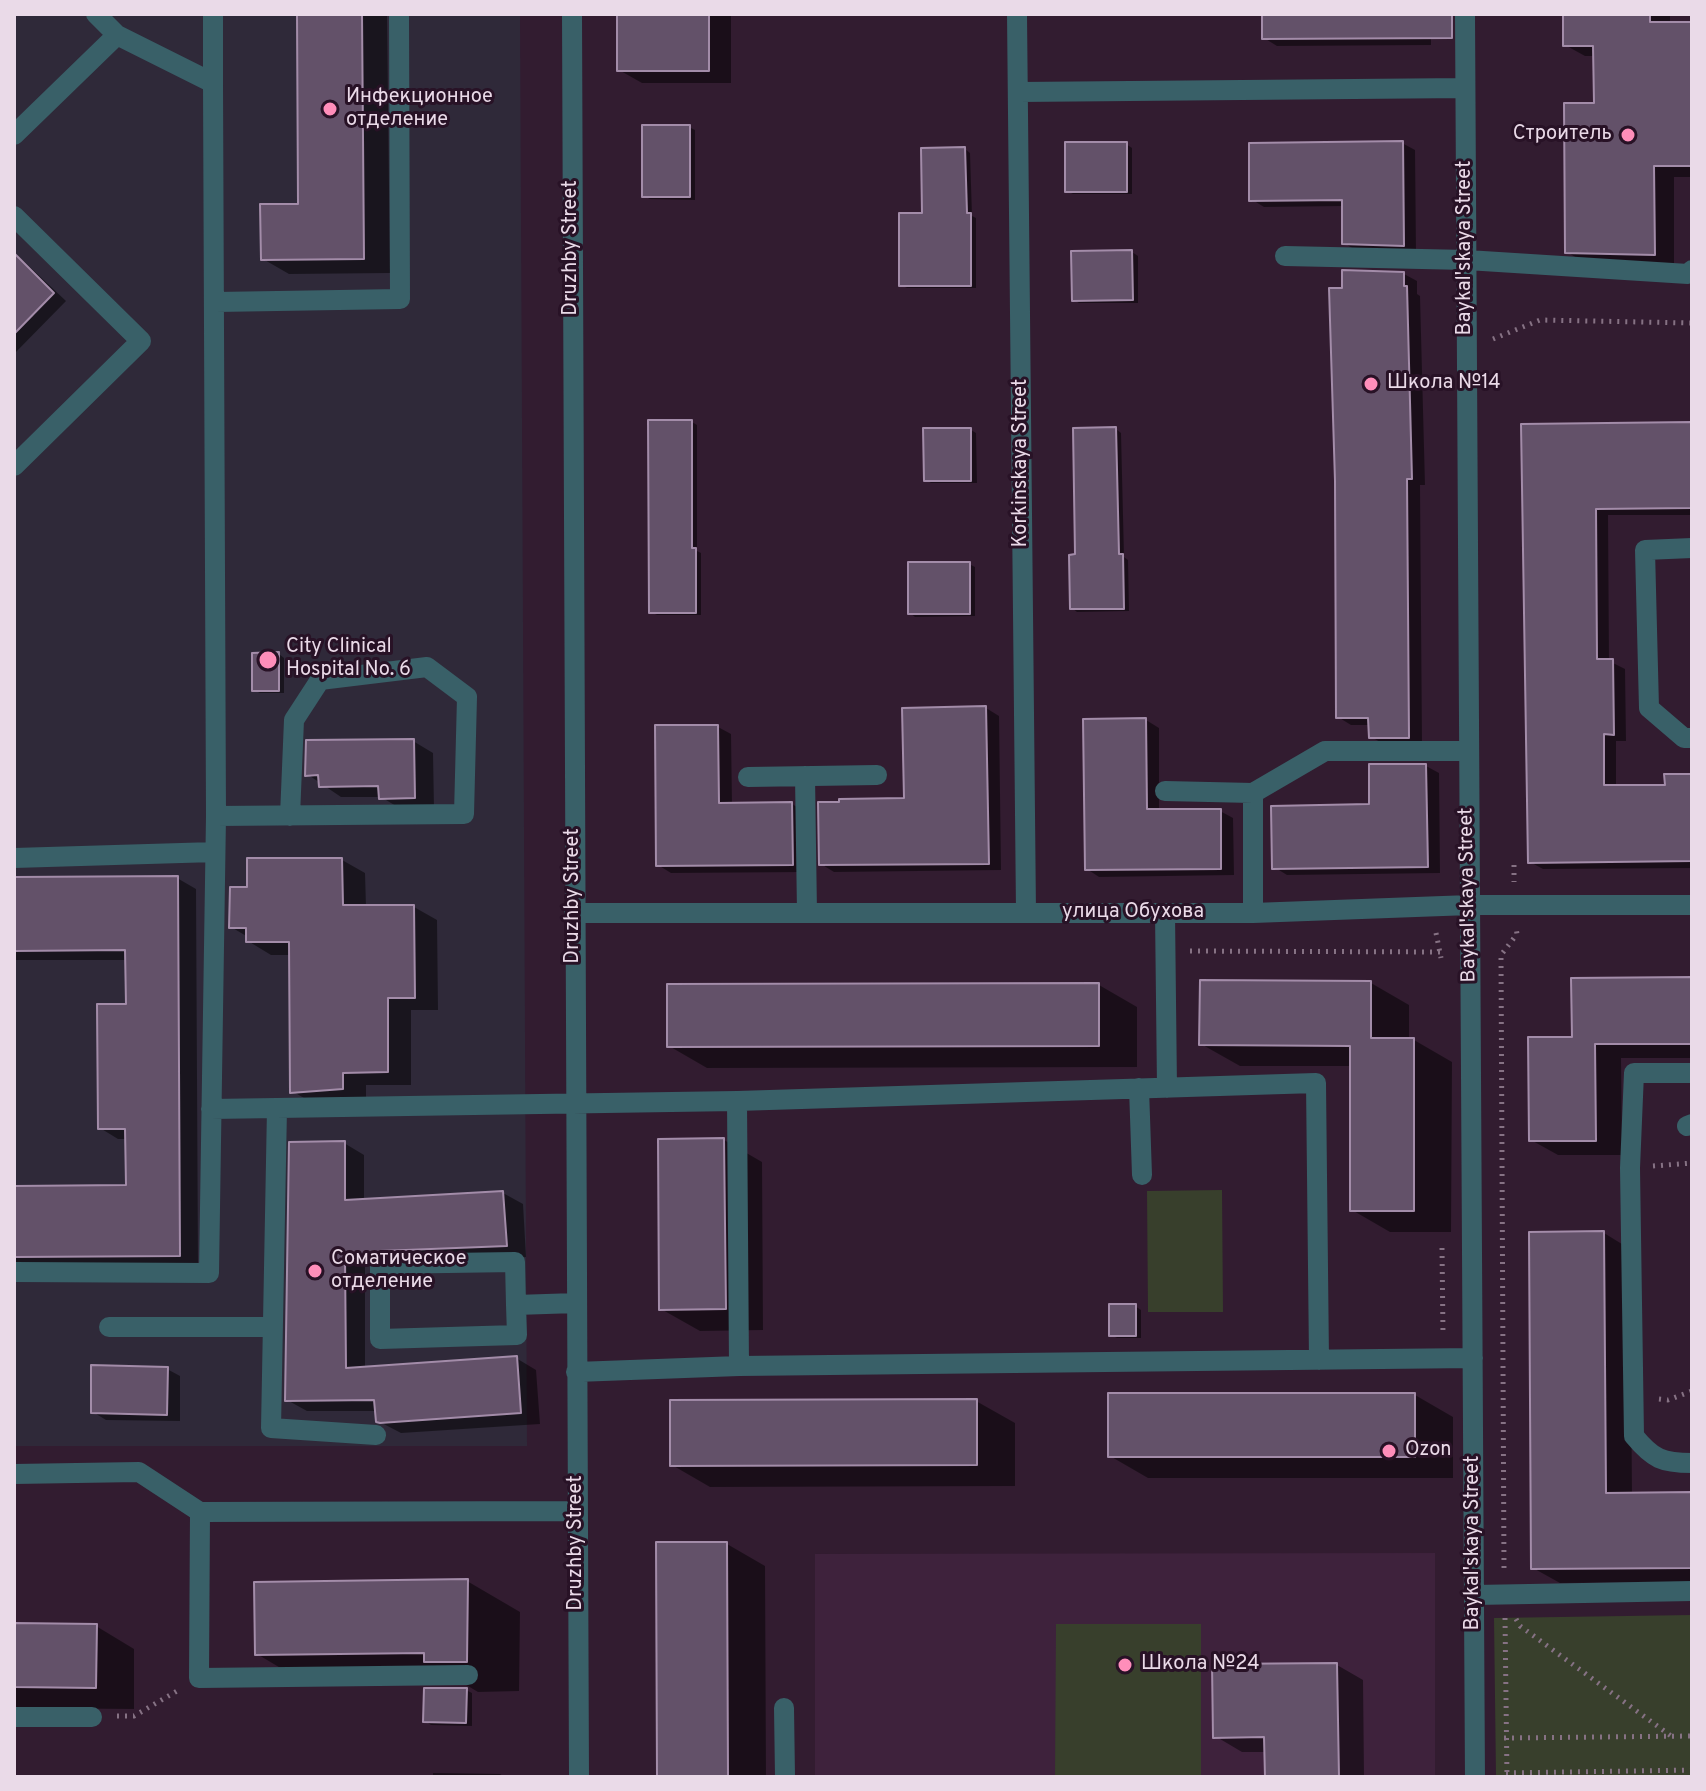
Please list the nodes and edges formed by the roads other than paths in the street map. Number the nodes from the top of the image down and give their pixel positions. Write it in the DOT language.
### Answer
graph roads {
  1 [pos="96,14"];
  2 [pos="213,14"];
  3 [pos="399,14"];
  4 [pos="572,14"];
  5 [pos="1017,14"];
  6 [pos="1465,14"];
  7 [pos="117,35"];
  8 [pos="213,83"];
  9 [pos="1465,88"];
  10 [pos="1019,92"];
  11 [pos="14,135"];
  12 [pos="14,216"];
  13 [pos="1285,256"];
  14 [pos="1467,260"];
  15 [pos="1692,270"];
  16 [pos="216,302"];
  17 [pos="14,466"];
  18 [pos="1692,548"];
  19 [pos="1692,738"];
  20 [pos="1467,751"];
  21 [pos="877,775"];
  22 [pos="805,776"];
  23 [pos="748,777"];
  24 [pos="1165,791"];
  25 [pos="1253,793"];
  26 [pos="216,816"];
  27 [pos="290,816"];
  28 [pos="215,852"];
  29 [pos="14,858"];
  30 [pos="1470,905"];
  31 [pos="1692,905"];
  32 [pos="574,913"];
  33 [pos="807,913"];
  34 [pos="1026,913"];
  35 [pos="1165,913"];
  36 [pos="1253,913"];
  37 [pos="1692,1073"];
  38 [pos="1139,1088"];
  39 [pos="1167,1088"];
  40 [pos="737,1101"];
  41 [pos="575,1105"];
  42 [pos="277,1108"];
  43 [pos="211,1109"];
  44 [pos="1142,1175"];
  45 [pos="14,1272"];
  46 [pos="576,1303"];
  47 [pos="516,1305"];
  48 [pos="109,1327"];
  49 [pos="273,1327"];
  50 [pos="1473,1358"];
  51 [pos="1319,1360"];
  52 [pos="739,1366"];
  53 [pos="576,1372"];
  54 [pos="376,1435"];
  55 [pos="1692,1463"];
  56 [pos="14,1474"];
  57 [pos="576,1511"];
  58 [pos="200,1512"];
  59 [pos="1692,1591"];
  60 [pos="1475,1595"];
  61 [pos="468,1675"];
  62 [pos="784,1708"];
  63 [pos="14,1717"];
  64 [pos="92,1717"];
  65 [pos="579,1777"];
  66 [pos="785,1777"];
  67 [pos="1475,1777"];
  1 -- 7 [label="street"];
  2 -- 8 [label="street"];
  3 -- 16 [label="street"];
  4 -- 32 [label="street, Druzhby Street"];
  5 -- 10 [label="street, Korkinskaya Street"];
  6 -- 9 [label="street, Baykal'skaya Street"];
  7 -- 8 [label="street"];
  7 -- 11 [label="street"];
  8 -- 16 [label="street"];
  9 -- 10 [label="street"];
  9 -- 14 [label="street, Baykal'skaya Street"];
  10 -- 34 [label="street, Korkinskaya Street"];
  12 -- 17 [label="street"];
  13 -- 14 [label="street"];
  14 -- 15 [label="street"];
  14 -- 20 [label="street, Baykal'skaya Street"];
  16 -- 26 [label="street"];
  18 -- 19 [label="street"];
  20 -- 25 [label="street"];
  20 -- 30 [label="street, Baykal'skaya Street"];
  21 -- 22 [label="street"];
  22 -- 23 [label="street"];
  22 -- 33 [label="street"];
  24 -- 25 [label="street"];
  25 -- 36 [label="street"];
  26 -- 27 [label="street"];
  26 -- 28 [label="street"];
  27 -- 27 [label="street"];
  28 -- 29 [label="street"];
  28 -- 43 [label="street"];
  30 -- 31 [label="street, улица Обухова"];
  30 -- 36 [label="street, улица Обухова"];
  30 -- 50 [label="street, Baykal'skaya Street"];
  32 -- 33 [label="street, улица Обухова"];
  32 -- 41 [label="street, Druzhby Street"];
  33 -- 34 [label="street, улица Обухова"];
  34 -- 35 [label="street, улица Обухова"];
  35 -- 36 [label="street, улица Обухова"];
  35 -- 39 [label="street"];
  37 -- 55 [label="street"];
  38 -- 39 [label="street"];
  38 -- 40 [label="street"];
  38 -- 44 [label="street"];
  39 -- 51 [label="street"];
  40 -- 41 [label="street"];
  40 -- 52 [label="street"];
  41 -- 42 [label="street"];
  41 -- 46 [label="street, Druzhby Street"];
  42 -- 43 [label="street"];
  42 -- 49 [label="street"];
  43 -- 45 [label="street"];
  46 -- 47 [label="street"];
  46 -- 53 [label="street, Druzhby Street"];
  47 -- 47 [label="street"];
  48 -- 49 [label="street"];
  49 -- 54 [label="street"];
  50 -- 51 [label="street"];
  50 -- 60 [label="street, Baykal'skaya Street"];
  51 -- 52 [label="street"];
  52 -- 53 [label="street"];
  53 -- 57 [label="street, Druzhby Street"];
  56 -- 58 [label="street"];
  57 -- 58 [label="street"];
  57 -- 65 [label="street, Druzhby Street"];
  58 -- 61 [label="street"];
  59 -- 60 [label="street"];
  60 -- 67 [label="street, Baykal'skaya Street"];
  62 -- 66 [label="street"];
  63 -- 64 [label="street"];
}
